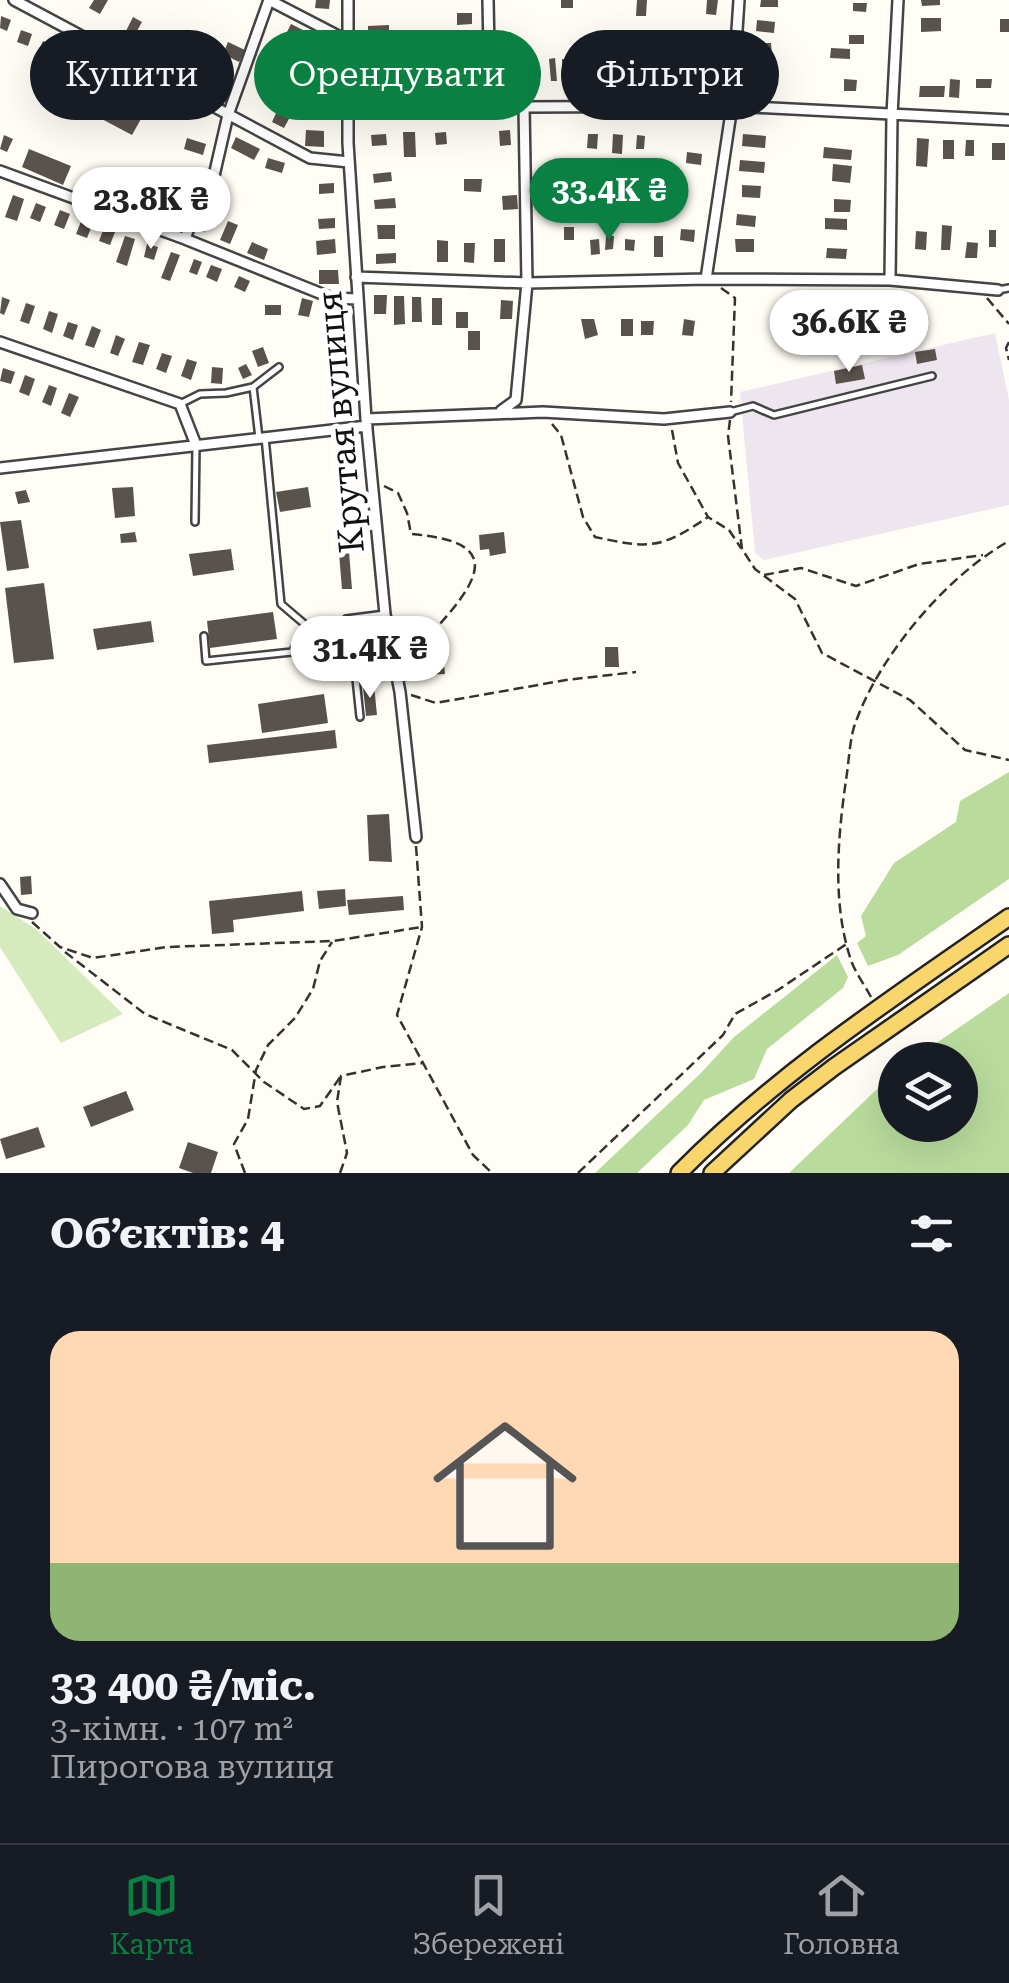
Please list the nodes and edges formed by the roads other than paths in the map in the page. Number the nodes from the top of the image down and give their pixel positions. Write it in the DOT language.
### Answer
graph roads {
  1 [pos="14,0"];
  2 [pos="269,0"];
  3 [pos="348,0"];
  4 [pos="488,0"];
  5 [pos="739,0"];
  6 [pos="898,0"];
  7 [pos="70,30"];
  8 [pos="328,30"];
  9 [pos="348,30"];
  10 [pos="489,30"];
  11 [pos="737,30"];
  12 [pos="234,98"];
  13 [pos="779,109"];
  14 [pos="892,115"];
  15 [pos="234,118"];
  16 [pos="228,120"];
  17 [pos="348,120"];
  18 [pos="524,120"];
  19 [pos="730,120"];
  20 [pos="1009,120"];
  21 [pos="349,162"];
  22 [pos="0,171"];
  23 [pos="184,238"];
  24 [pos="356,278"];
  25 [pos="706,279"];
  26 [pos="890,280"];
  27 [pos="527,283"];
  28 [pos="1004,289"];
  29 [pos="358,299"];
  30 [pos="0,342"];
  31 [pos="279,366"];
  32 [pos="932,376"];
  33 [pos="253,386"];
  34 [pos="180,404"];
  35 [pos="730,412"];
  36 [pos="498,413"];
  37 [pos="366,422"];
  38 [pos="262,437"];
  39 [pos="196,445"];
  40 [pos="0,468"];
  41 [pos="195,522"];
  42 [pos="385,614"];
  43 [pos="343,624"];
  44 [pos="308,627"];
  45 [pos="204,636"];
  46 [pos="360,717"];
  47 [pos="416,837"];
  48 [pos="0,884"];
  49 [pos="32,913"];
  50 [pos="1009,916"];
  51 [pos="1009,945"];
  52 [pos="679,1173"];
  53 [pos="712,1173"];
  1 -- 7 [label="street"];
  2 -- 8 [label="street"];
  2 -- 12 [label="street"];
  3 -- 9 [label="street, Крутая вулиця"];
  4 -- 10 [label="street"];
  5 -- 11 [label="street"];
  6 -- 14 [label="street"];
  13 -- 14 [label="street"];
  14 -- 20 [label="street"];
  14 -- 26 [label="street"];
  15 -- 21 [label="street"];
  16 -- 23 [label="street"];
  17 -- 21 [label="street, Крутая вулиця"];
  18 -- 27 [label="street"];
  19 -- 25 [label="street"];
  21 -- 24 [label="street, Крутая вулиця"];
  22 -- 23 [label="street"];
  23 -- 29 [label="street"];
  24 -- 27 [label="street"];
  24 -- 29 [label="street, Крутая вулиця"];
  25 -- 26 [label="street"];
  25 -- 27 [label="street"];
  26 -- 28 [label="street"];
  27 -- 36 [label="street"];
  29 -- 37 [label="street, Крутая вулиця"];
  30 -- 34 [label="street"];
  31 -- 33 [label="lane"];
  32 -- 35 [label="lane"];
  33 -- 34 [label="lane"];
  33 -- 38 [label="lane"];
  34 -- 39 [label="street"];
  35 -- 36 [label="street"];
  36 -- 37 [label="street"];
  37 -- 38 [label="street"];
  37 -- 42 [label="street, Крутая вулиця"];
  38 -- 39 [label="street"];
  38 -- 44 [label="lane"];
  39 -- 40 [label="street"];
  39 -- 41 [label="lane"];
  42 -- 43 [label="lane"];
  42 -- 47 [label="street, Крутая вулиця"];
  43 -- 44 [label="lane"];
  43 -- 46 [label="lane"];
  44 -- 45 [label="lane"];
  48 -- 49 [label="street"];
  50 -- 52 [label="main road"];
  51 -- 53 [label="main road"];
}
